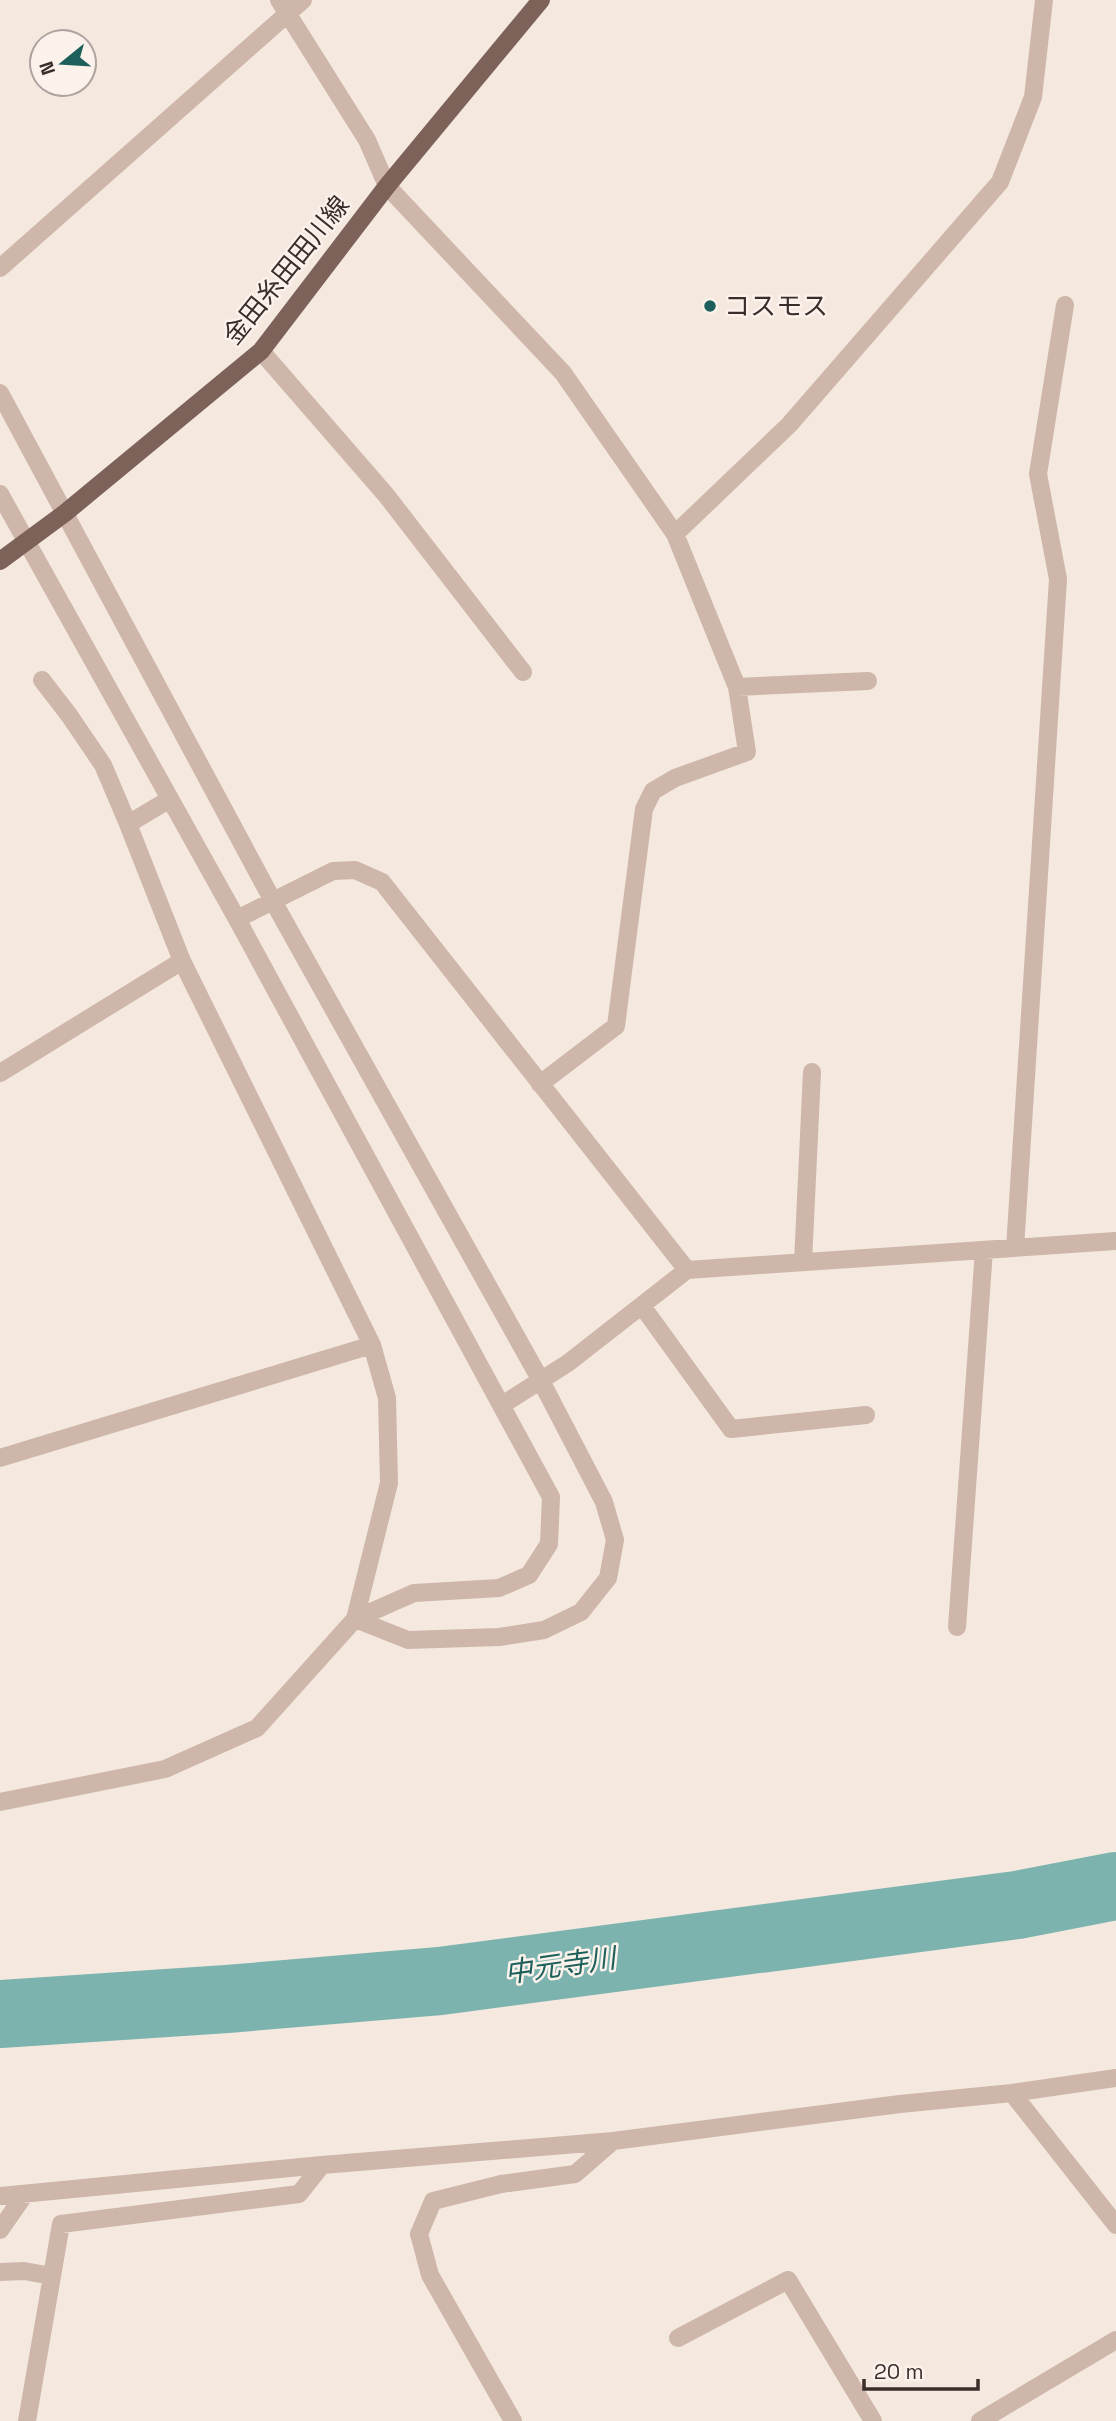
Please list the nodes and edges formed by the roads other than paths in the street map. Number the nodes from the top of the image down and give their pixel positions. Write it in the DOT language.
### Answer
graph roads {
  1 [pos="303,0"];
  2 [pos="541,0"];
  3 [pos="1044,0"];
  4 [pos="283,7"];
  5 [pos="387,186"];
  6 [pos="4,257"];
  7 [pos="1065,305"];
  8 [pos="261,351"];
  9 [pos="0,393"];
  10 [pos="0,494"];
  11 [pos="65,513"];
  12 [pos="675,534"];
  13 [pos="26,544"];
  14 [pos="0,561"];
  15 [pos="523,673"];
  16 [pos="42,680"];
  17 [pos="868,681"];
  18 [pos="737,687"];
  19 [pos="170,799"];
  20 [pos="128,824"];
  21 [pos="273,901"];
  22 [pos="237,919"];
  23 [pos="182,961"];
  24 [pos="812,1072"];
  25 [pos="0,1073"];
  26 [pos="540,1084"];
  27 [pos="1116,1241"];
  28 [pos="1015,1248"];
  29 [pos="984,1250"];
  30 [pos="803,1262"];
  31 [pos="687,1270"];
  32 [pos="642,1306"];
  33 [pos="372,1345"];
  34 [pos="540,1379"];
  35 [pos="502,1405"];
  36 [pos="866,1415"];
  37 [pos="0,1458"];
  38 [pos="355,1619"];
  39 [pos="957,1627"];
  40 [pos="0,1802"];
  41 [pos="1116,2078"];
  42 [pos="1012,2093"];
  43 [pos="613,2141"];
  44 [pos="321,2165"];
  45 [pos="24,2194"];
  46 [pos="0,2196"];
  47 [pos="1116,2225"];
  48 [pos="0,2230"];
  49 [pos="0,2272"];
  50 [pos="52,2276"];
  51 [pos="678,2338"];
  52 [pos="1116,2340"];
  53 [pos="27,2421"];
  54 [pos="513,2421"];
  55 [pos="873,2421"];
  56 [pos="980,2421"];
  1 -- 4 [label="street"];
  2 -- 5 [label="main road, 金田糸田田川線"];
  3 -- 12 [label="street"];
  4 -- 5 [label="street"];
  4 -- 6 [label="street"];
  5 -- 8 [label="main road, 金田糸田田川線"];
  5 -- 12 [label="street"];
  7 -- 28 [label="street"];
  8 -- 11 [label="main road, 金田糸田田川線"];
  8 -- 15 [label="street"];
  9 -- 11 [label="street"];
  10 -- 13 [label="street"];
  11 -- 13 [label="main road, 金田糸田田川線"];
  11 -- 21 [label="street"];
  12 -- 18 [label="street"];
  13 -- 14 [label="main road, 金田糸田田川線"];
  13 -- 19 [label="street"];
  16 -- 20 [label="street"];
  17 -- 18 [label="street"];
  18 -- 26 [label="street"];
  19 -- 20 [label="street"];
  19 -- 22 [label="street"];
  20 -- 23 [label="street"];
  21 -- 22 [label="street"];
  21 -- 26 [label="street"];
  21 -- 34 [label="street"];
  22 -- 35 [label="street"];
  23 -- 25 [label="street"];
  23 -- 33 [label="street"];
  24 -- 30 [label="street"];
  26 -- 31 [label="street"];
  27 -- 28 [label="street"];
  28 -- 29 [label="street"];
  29 -- 30 [label="street"];
  29 -- 39 [label="street"];
  30 -- 31 [label="street"];
  31 -- 32 [label="street"];
  32 -- 34 [label="street"];
  32 -- 36 [label="street"];
  33 -- 37 [label="street"];
  33 -- 38 [label="street"];
  34 -- 35 [label="street"];
  34 -- 38 [label="street"];
  35 -- 38 [label="street"];
  38 -- 40 [label="street"];
  41 -- 42 [label="street"];
  42 -- 43 [label="street"];
  42 -- 47 [label="street"];
  43 -- 44 [label="street"];
  43 -- 54 [label="street"];
  44 -- 45 [label="street"];
  44 -- 50 [label="street"];
  45 -- 46 [label="street"];
  45 -- 48 [label="street"];
  49 -- 50 [label="street"];
  50 -- 53 [label="street"];
  51 -- 55 [label="street"];
  52 -- 56 [label="street"];
}
